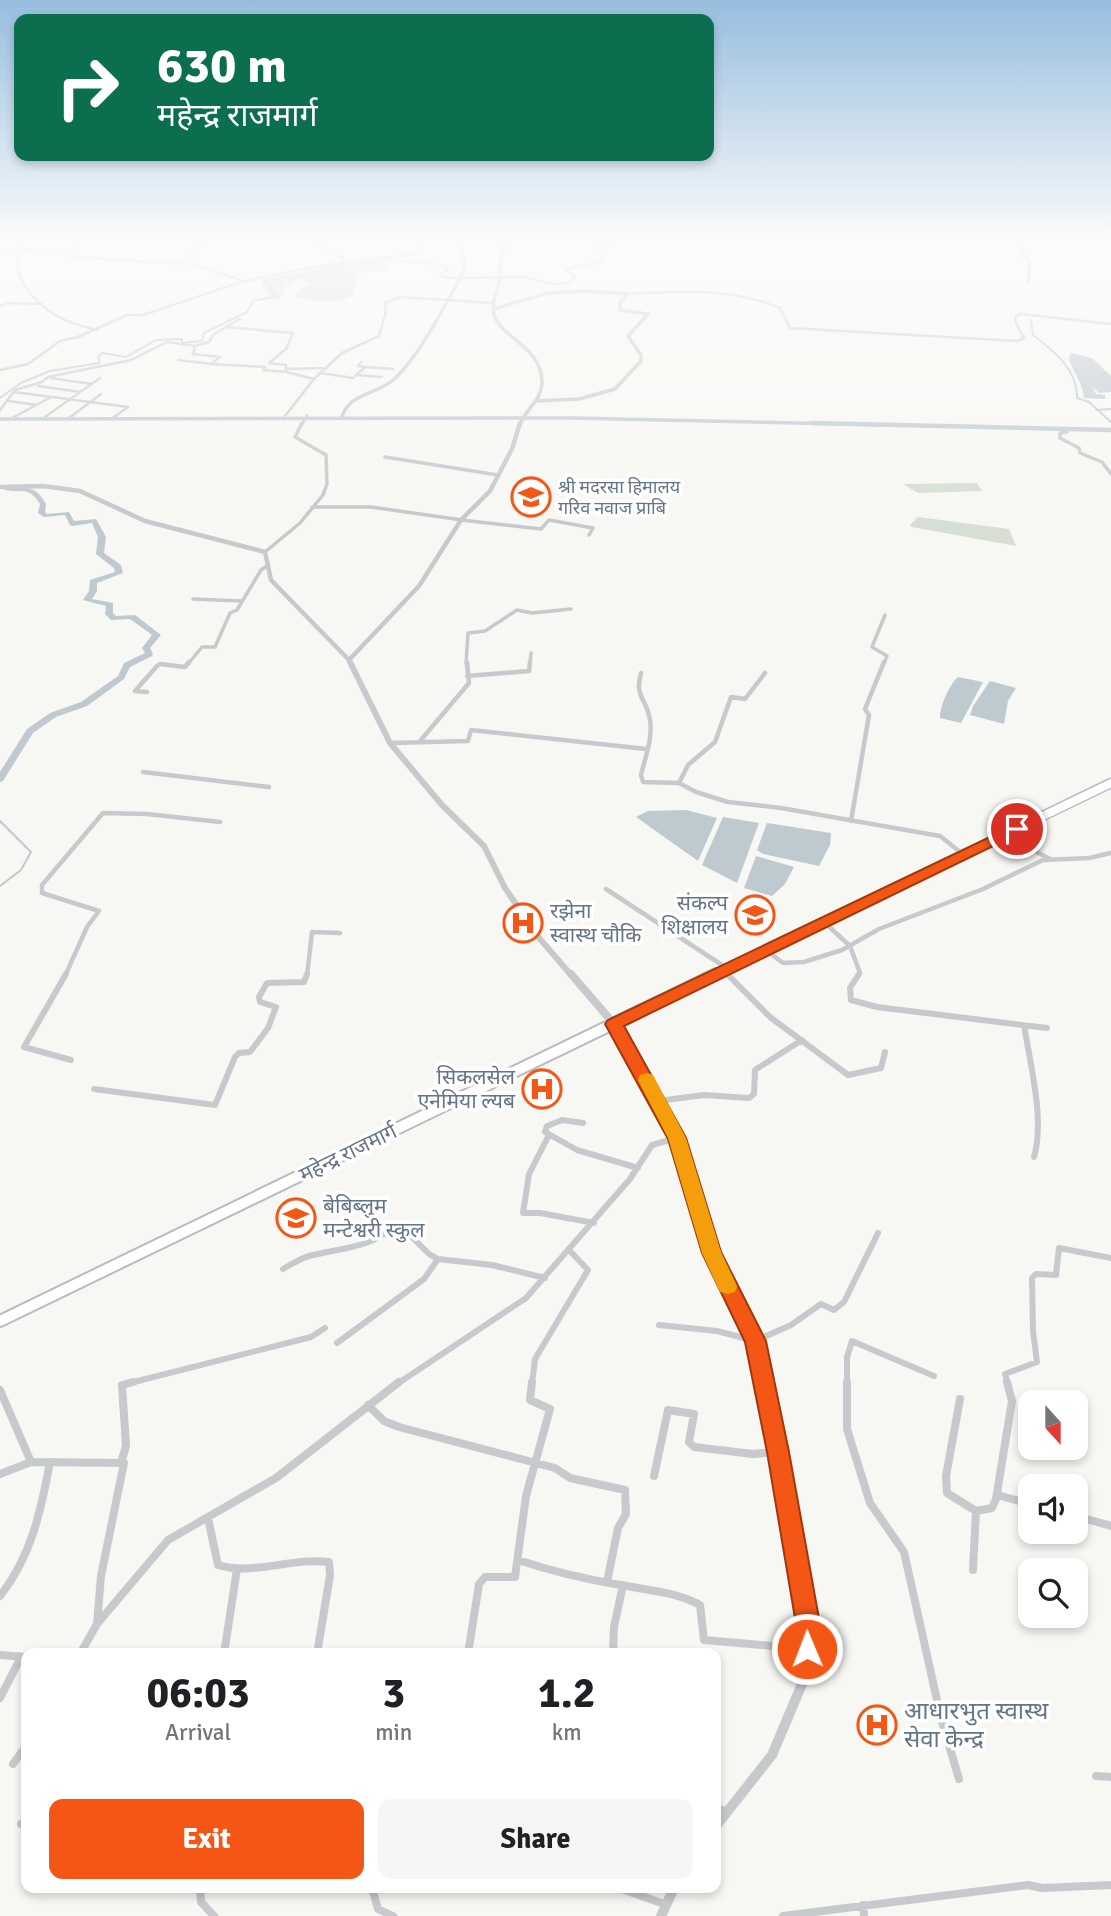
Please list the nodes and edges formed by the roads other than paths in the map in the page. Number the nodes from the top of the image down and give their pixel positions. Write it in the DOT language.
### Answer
graph roads {
  1 [pos="96,330"];
  2 [pos="221,330"];
  3 [pos="265,330"];
  4 [pos="381,330"];
  5 [pos="507,330"];
  6 [pos="633,330"];
  7 [pos="842,330"];
  8 [pos="1020,330"];
  9 [pos="195,345"];
  10 [pos="179,360"];
  11 [pos="360,362"];
  12 [pos="211,364"];
  13 [pos="365,367"];
  14 [pos="327,368"];
  15 [pos="393,369"];
  16 [pos="0,370"];
  17 [pos="87,370"];
  18 [pos="286,370"];
  19 [pos="321,373"];
  20 [pos="358,375"];
  21 [pos="382,377"];
  22 [pos="48,378"];
  23 [pos="100,378"];
  24 [pos="314,379"];
  25 [pos="73,381"];
  26 [pos="92,384"];
  27 [pos="34,385"];
  28 [pos="14,392"];
  29 [pos="80,392"];
  30 [pos="102,394"];
  31 [pos="51,397"];
  32 [pos="69,400"];
  33 [pos="8,401"];
  34 [pos="537,401"];
  35 [pos="89,402"];
  36 [pos="37,405"];
  37 [pos="0,410"];
  38 [pos="285,416"];
  39 [pos="14,417"];
  40 [pos="45,417"];
  41 [pos="114,417"];
  42 [pos="306,417"];
  43 [pos="69,418"];
  44 [pos="1067,432"];
  45 [pos="385,457"];
  46 [pos="1111,474"];
  47 [pos="498,475"];
  48 [pos="0,487"];
  49 [pos="312,507"];
  50 [pos="461,520"];
  51 [pos="589,535"];
  52 [pos="265,552"];
  53 [pos="267,566"];
  54 [pos="193,599"];
  55 [pos="242,601"];
  56 [pos="571,609"];
  57 [pos="885,615"];
  58 [pos="531,653"];
  59 [pos="349,660"];
  60 [pos="641,673"];
  61 [pos="765,673"];
  62 [pos="467,676"];
  63 [pos="147,692"];
  64 [pos="420,741"];
  65 [pos="390,743"];
  66 [pos="646,749"];
  67 [pos="143,772"];
  68 [pos="679,783"];
  69 [pos="1111,783"];
  70 [pos="269,787"];
  71 [pos="851,821"];
  72 [pos="220,822"];
  73 [pos="993,840"];
  74 [pos="1111,853"];
  75 [pos="964,855"];
  76 [pos="1050,859"];
  77 [pos="606,889"];
  78 [pos="825,923"];
  79 [pos="340,933"];
  80 [pos="850,946"];
  81 [pos="767,951"];
  82 [pos="726,970"];
  83 [pos="614,1024"];
  84 [pos="1024,1025"];
  85 [pos="1047,1028"];
  86 [pos="802,1040"];
  87 [pos="885,1052"];
  88 [pos="71,1060"];
  89 [pos="94,1089"];
  90 [pos="659,1101"];
  91 [pos="583,1123"];
  92 [pos="549,1135"];
  93 [pos="677,1138"];
  94 [pos="1034,1157"];
  95 [pos="638,1168"];
  96 [pos="594,1223"];
  97 [pos="878,1233"];
  98 [pos="570,1251"];
  99 [pos="1111,1258"];
  100 [pos="438,1259"];
  101 [pos="283,1269"];
  102 [pos="545,1278"];
  103 [pos="0,1321"];
  104 [pos="659,1325"];
  105 [pos="325,1328"];
  106 [pos="755,1341"];
  107 [pos="337,1343"];
  108 [pos="934,1376"];
  109 [pos="0,1390"];
  110 [pos="960,1399"];
  111 [pos="368,1405"];
  112 [pos="778,1452"];
  113 [pos="31,1462"];
  114 [pos="50,1462"];
  115 [pos="121,1463"];
  116 [pos="537,1463"];
  117 [pos="0,1474"];
  118 [pos="654,1476"];
  119 [pos="997,1495"];
  120 [pos="1018,1501"];
  121 [pos="976,1511"];
  122 [pos="208,1518"];
  123 [pos="1088,1519"];
  124 [pos="1111,1526"];
  125 [pos="518,1560"];
  126 [pos="237,1569"];
  127 [pos="973,1570"];
  128 [pos="607,1582"];
  129 [pos="623,1586"];
  130 [pos="0,1597"];
  131 [pos="97,1624"];
  132 [pos="83,1648"];
  133 [pos="225,1648"];
  134 [pos="318,1648"];
  135 [pos="468,1648"];
  136 [pos="613,1648"];
  137 [pos="807,1649"];
  138 [pos="0,1655"];
  139 [pos="21,1657"];
  140 [pos="21,1661"];
  141 [pos="0,1698"];
  142 [pos="21,1753"];
  143 [pos="13,1763"];
  144 [pos="1096,1776"];
  145 [pos="1111,1777"];
  146 [pos="959,1779"];
  147 [pos="721,1810"];
  148 [pos="726,1812"];
  149 [pos="721,1819"];
  150 [pos="1111,1885"];
  151 [pos="200,1893"];
  152 [pos="373,1893"];
  153 [pos="629,1893"];
  154 [pos="672,1893"];
  155 [pos="863,1905"];
  156 [pos="664,1910"];
  157 [pos="214,1916"];
  158 [pos="393,1916"];
  159 [pos="783,1916"];
  160 [pos="864,1916"];
  1 -- 16 [label="street"];
  2 -- 9 [label="street"];
  3 -- 18 [label="street"];
  4 -- 14 [label="street"];
  5 -- 34 [label="street"];
  6 -- 34 [label="street"];
  7 -- 8 [label="street"];
  9 -- 12 [label="street"];
  9 -- 17 [label="street"];
  10 -- 12 [label="street"];
  11 -- 13 [label="street"];
  12 -- 18 [label="street"];
  13 -- 15 [label="street"];
  13 -- 20 [label="street"];
  14 -- 18 [label="street"];
  14 -- 19 [label="street"];
  17 -- 22 [label="street"];
  17 -- 25 [label="street"];
  18 -- 24 [label="street"];
  19 -- 20 [label="street"];
  19 -- 24 [label="street"];
  20 -- 21 [label="street"];
  22 -- 25 [label="street"];
  22 -- 27 [label="street"];
  23 -- 26 [label="street"];
  24 -- 38 [label="street"];
  25 -- 26 [label="street"];
  26 -- 29 [label="street"];
  27 -- 28 [label="street"];
  27 -- 29 [label="street"];
  28 -- 31 [label="street"];
  28 -- 33 [label="street"];
  29 -- 32 [label="street"];
  30 -- 35 [label="street"];
  31 -- 32 [label="street"];
  31 -- 36 [label="street"];
  32 -- 35 [label="street"];
  32 -- 40 [label="street"];
  33 -- 36 [label="street"];
  33 -- 37 [label="street"];
  34 -- 47 [label="street"];
  35 -- 41 [label="street"];
  35 -- 43 [label="street"];
  36 -- 39 [label="street"];
  42 -- 49 [label="street"];
  44 -- 46 [label="street"];
  45 -- 47 [label="street"];
  47 -- 50 [label="street"];
  48 -- 52 [label="street"];
  49 -- 50 [label="street"];
  49 -- 52 [label="street"];
  50 -- 51 [label="street"];
  50 -- 59 [label="street"];
  52 -- 53 [label="street"];
  53 -- 55 [label="street"];
  53 -- 59 [label="street"];
  54 -- 55 [label="street"];
  55 -- 63 [label="street"];
  56 -- 62 [label="street"];
  57 -- 71 [label="street"];
  58 -- 62 [label="street"];
  59 -- 65 [label="street"];
  60 -- 66 [label="street"];
  61 -- 68 [label="street"];
  62 -- 64 [label="street"];
  64 -- 65 [label="street"];
  64 -- 66 [label="street"];
  65 -- 83 [label="street"];
  66 -- 68 [label="street"];
  67 -- 70 [label="street"];
  68 -- 71 [label="street"];
  69 -- 73 [label="highway, महेन्द्र राजमार्ग"];
  71 -- 75 [label="street"];
  72 -- 88 [label="street"];
  73 -- 75 [label="highway, महेन्द्र राजमार्ग"];
  73 -- 76 [label="street"];
  74 -- 76 [label="street"];
  75 -- 78 [label="highway, महेन्द्र राजमार्ग"];
  76 -- 80 [label="street"];
  77 -- 82 [label="street"];
  78 -- 80 [label="street"];
  78 -- 81 [label="highway, महेन्द्र राजमार्ग"];
  79 -- 89 [label="street"];
  80 -- 81 [label="street"];
  80 -- 84 [label="street"];
  81 -- 82 [label="highway, महेन्द्र राजमार्ग"];
  82 -- 83 [label="highway, महेन्द्र राजमार्ग"];
  82 -- 86 [label="street"];
  83 -- 90 [label="street"];
  83 -- 103 [label="highway, महेन्द्र राजमार्ग"];
  84 -- 85 [label="street"];
  84 -- 94 [label="street"];
  86 -- 87 [label="street"];
  86 -- 90 [label="street"];
  90 -- 93 [label="street"];
  91 -- 92 [label="street"];
  92 -- 95 [label="street"];
  92 -- 96 [label="street"];
  93 -- 95 [label="street"];
  93 -- 106 [label="street"];
  95 -- 96 [label="street"];
  96 -- 98 [label="street"];
  97 -- 106 [label="street"];
  98 -- 102 [label="street"];
  98 -- 116 [label="street"];
  99 -- 119 [label="street"];
  100 -- 101 [label="street"];
  100 -- 102 [label="street"];
  100 -- 107 [label="street"];
  102 -- 111 [label="street"];
  104 -- 106 [label="street"];
  105 -- 115 [label="street"];
  106 -- 112 [label="street"];
  108 -- 146 [label="street"];
  109 -- 113 [label="street"];
  110 -- 121 [label="street"];
  111 -- 116 [label="street"];
  111 -- 122 [label="street"];
  112 -- 118 [label="street"];
  112 -- 137 [label="street"];
  113 -- 114 [label="street"];
  113 -- 117 [label="street"];
  114 -- 115 [label="street"];
  114 -- 130 [label="street"];
  115 -- 131 [label="street"];
  116 -- 125 [label="street"];
  116 -- 128 [label="street"];
  119 -- 120 [label="street"];
  119 -- 121 [label="street"];
  121 -- 127 [label="street"];
  122 -- 126 [label="street"];
  122 -- 131 [label="street"];
  123 -- 124 [label="street"];
  125 -- 128 [label="street"];
  125 -- 135 [label="street"];
  126 -- 133 [label="street"];
  126 -- 134 [label="street"];
  128 -- 129 [label="street"];
  129 -- 136 [label="street"];
  129 -- 137 [label="street"];
  131 -- 132 [label="street"];
  137 -- 148 [label="street"];
  138 -- 139 [label="street"];
  140 -- 141 [label="street"];
  142 -- 143 [label="street"];
  144 -- 145 [label="street"];
  147 -- 148 [label="street"];
  148 -- 149 [label="street"];
  150 -- 155 [label="street"];
  151 -- 157 [label="street"];
  152 -- 158 [label="street"];
  153 -- 156 [label="street"];
  154 -- 156 [label="street"];
  155 -- 159 [label="street"];
  155 -- 160 [label="street"];
}
